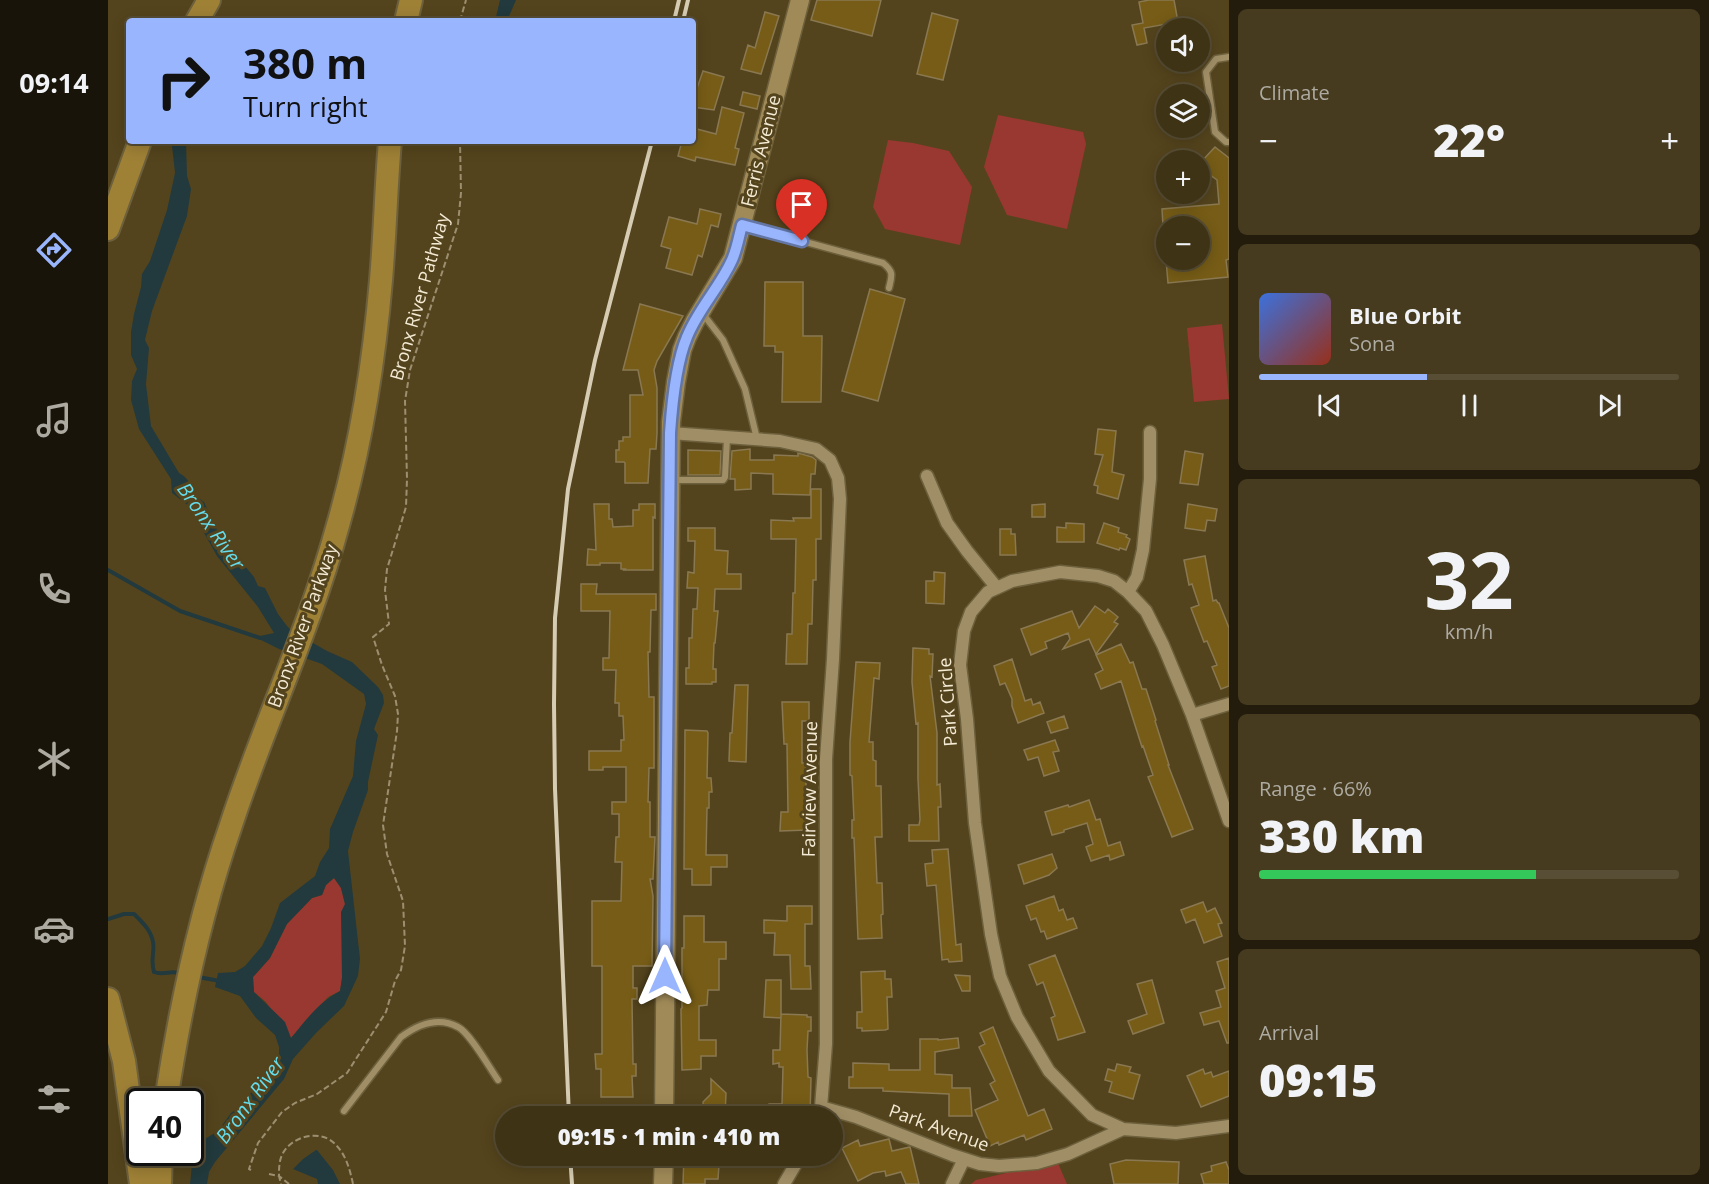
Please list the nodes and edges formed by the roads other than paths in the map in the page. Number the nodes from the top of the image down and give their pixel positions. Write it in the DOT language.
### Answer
graph roads {
  1 [pos="209,0"];
  2 [pos="411,0"];
  3 [pos="800,0"];
  4 [pos="198,18"];
  5 [pos="407,18"];
  6 [pos="1229,57"];
  7 [pos="1229,142"];
  8 [pos="139,144"];
  9 [pos="390,144"];
  10 [pos="742,225"];
  11 [pos="108,229"];
  12 [pos="889,288"];
  13 [pos="701,311"];
  14 [pos="1150,432"];
  15 [pos="670,433"];
  16 [pos="727,437"];
  17 [pos="757,439"];
  18 [pos="927,476"];
  19 [pos="669,480"];
  20 [pos="997,588"];
  21 [pos="1128,592"];
  22 [pos="1229,704"];
  23 [pos="1192,715"];
  24 [pos="1229,821"];
  25 [pos="108,999"];
  26 [pos="498,1080"];
  27 [pos="168,1088"];
  28 [pos="664,1106"];
  29 [pos="821,1106"];
  30 [pos="344,1111"];
  31 [pos="843,1115"];
  32 [pos="1229,1126"];
  33 [pos="1123,1129"];
  34 [pos="964,1159"];
  35 [pos="161,1166"];
  36 [pos="664,1166"];
  37 [pos="795,1166"];
  38 [pos="141,1184"];
  39 [pos="160,1184"];
  40 [pos="663,1184"];
  41 [pos="784,1184"];
  42 [pos="952,1184"];
  1 -- 4 [label="highway"];
  2 -- 5 [label="highway"];
  3 -- 10 [label="street, Ferris Avenue"];
  6 -- 7 [label="lane"];
  8 -- 11 [label="highway"];
  9 -- 27 [label="highway, Bronx River Parkway"];
  10 -- 12 [label="lane"];
  10 -- 13 [label="street, Ferris Avenue"];
  13 -- 15 [label="street, Ferris Avenue"];
  13 -- 17 [label="lane"];
  14 -- 21 [label="street"];
  15 -- 16 [label="street"];
  15 -- 19 [label="street, Ferris Avenue"];
  16 -- 17 [label="street"];
  16 -- 19 [label="lane"];
  17 -- 29 [label="street, Fairview Avenue"];
  18 -- 20 [label="street"];
  19 -- 28 [label="street, Ferris Avenue"];
  20 -- 21 [label="street, Park Circle"];
  20 -- 33 [label="street, Park Circle"];
  21 -- 23 [label="street, Park Circle"];
  22 -- 23 [label="street"];
  23 -- 24 [label="street, Park Circle"];
  25 -- 38 [label="highway"];
  26 -- 30 [label="lane"];
  31 -- 34 [label="street, Park Avenue"];
  32 -- 33 [label="street, Park Avenue"];
  33 -- 34 [label="street, Park Avenue"];
  34 -- 42 [label="street"];
  35 -- 39 [label="highway"];
  36 -- 40 [label="street"];
  37 -- 41 [label="street"];
}
